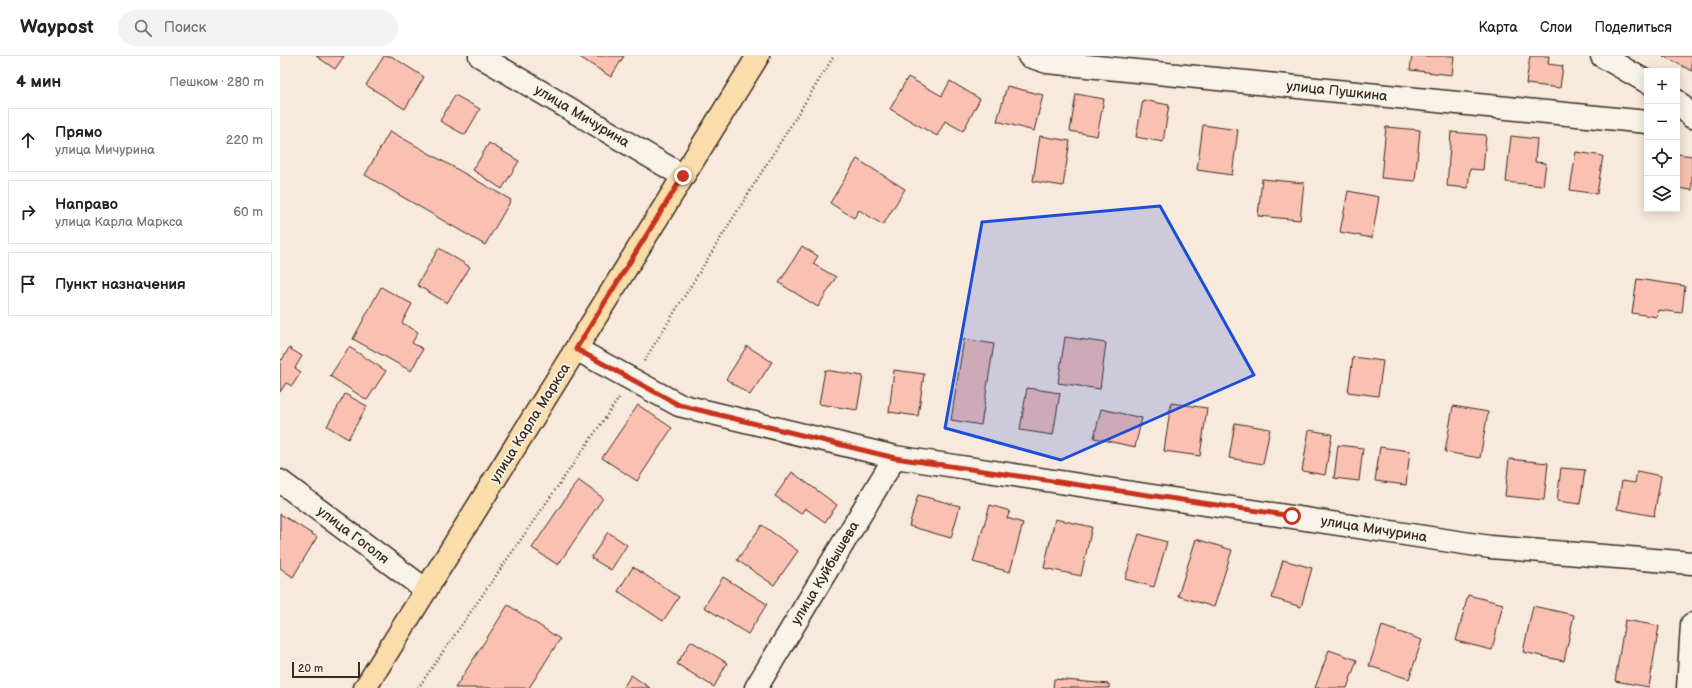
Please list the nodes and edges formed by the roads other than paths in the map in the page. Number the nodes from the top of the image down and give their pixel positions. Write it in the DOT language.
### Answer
graph roads {
  1 [pos="480,56"];
  2 [pos="758,56"];
  3 [pos="1029,56"];
  4 [pos="1602,56"];
  5 [pos="1644,80"];
  6 [pos="1679,104"];
  7 [pos="1692,117"];
  8 [pos="1644,122"];
  9 [pos="1680,125"];
  10 [pos="1692,126"];
  11 [pos="683,176"];
  12 [pos="576,349"];
  13 [pos="895,458"];
  14 [pos="280,481"];
  15 [pos="1692,564"];
  16 [pos="426,590"];
  17 [pos="1692,624"];
  18 [pos="365,688"];
  19 [pos="756,688"];
  20 [pos="1688,688"];
  1 -- 11 [label="street, улица Мичурина"];
  2 -- 11 [label="main road, улица Карла Маркса"];
  3 -- 8 [label="street, улица Пушкина"];
  4 -- 5 [label="street"];
  6 -- 7 [label="street"];
  9 -- 10 [label="street"];
  11 -- 12 [label="main road, улица Карла Маркса"];
  12 -- 13 [label="street, улица Мичурина"];
  12 -- 16 [label="main road, улица Карла Маркса"];
  13 -- 15 [label="street, улица Мичурина"];
  13 -- 19 [label="street, улица Куйбышева"];
  14 -- 16 [label="street, улица Гоголя"];
  16 -- 18 [label="main road, улица Карла Маркса"];
  17 -- 20 [label="street"];
}
